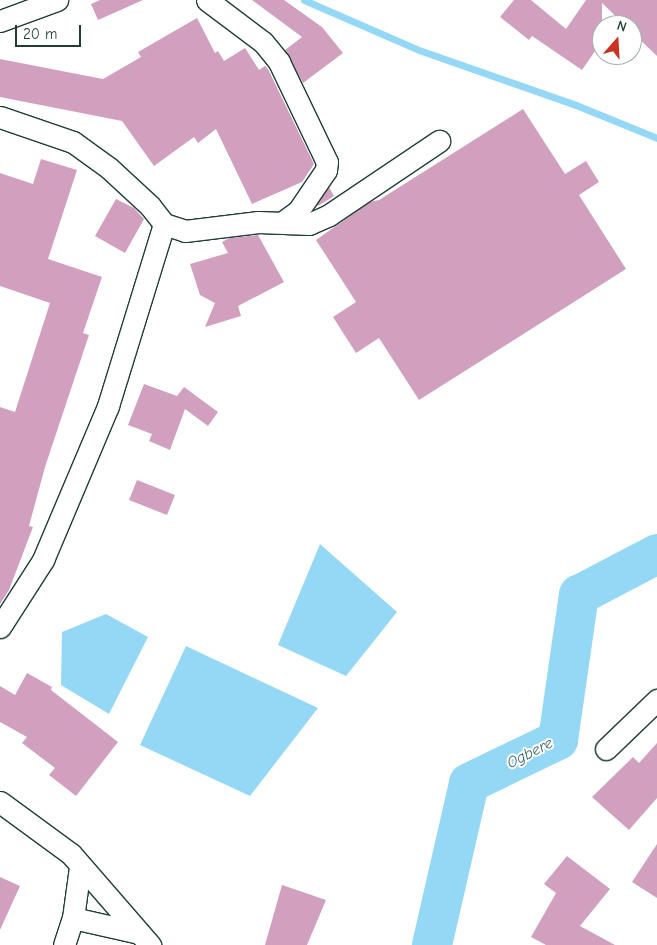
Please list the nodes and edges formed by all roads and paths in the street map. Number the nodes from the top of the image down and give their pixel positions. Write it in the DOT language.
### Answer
graph roads {
  1 [pos="57,0"];
  2 [pos="207,0"];
  3 [pos="0,20"];
  4 [pos="0,117"];
  5 [pos="439,142"];
  6 [pos="284,222"];
  7 [pos="164,224"];
  8 [pos="0,627"];
  9 [pos="657,700"];
  10 [pos="606,748"];
  11 [pos="0,802"];
  12 [pos="80,867"];
  13 [pos="73,918"];
  14 [pos="144,939"];
  15 [pos="64,945"];
  1 -- 3 [label="street"];
  2 -- 6 [label="street"];
  4 -- 7 [label="street"];
  5 -- 6 [label="street"];
  6 -- 7 [label="street"];
  7 -- 8 [label="street"];
  9 -- 10 [label="street"];
  11 -- 12 [label="street"];
  12 -- 13 [label="street"];
  12 -- 14 [label="street"];
  13 -- 14 [label="street"];
  13 -- 15 [label="street"];
}
